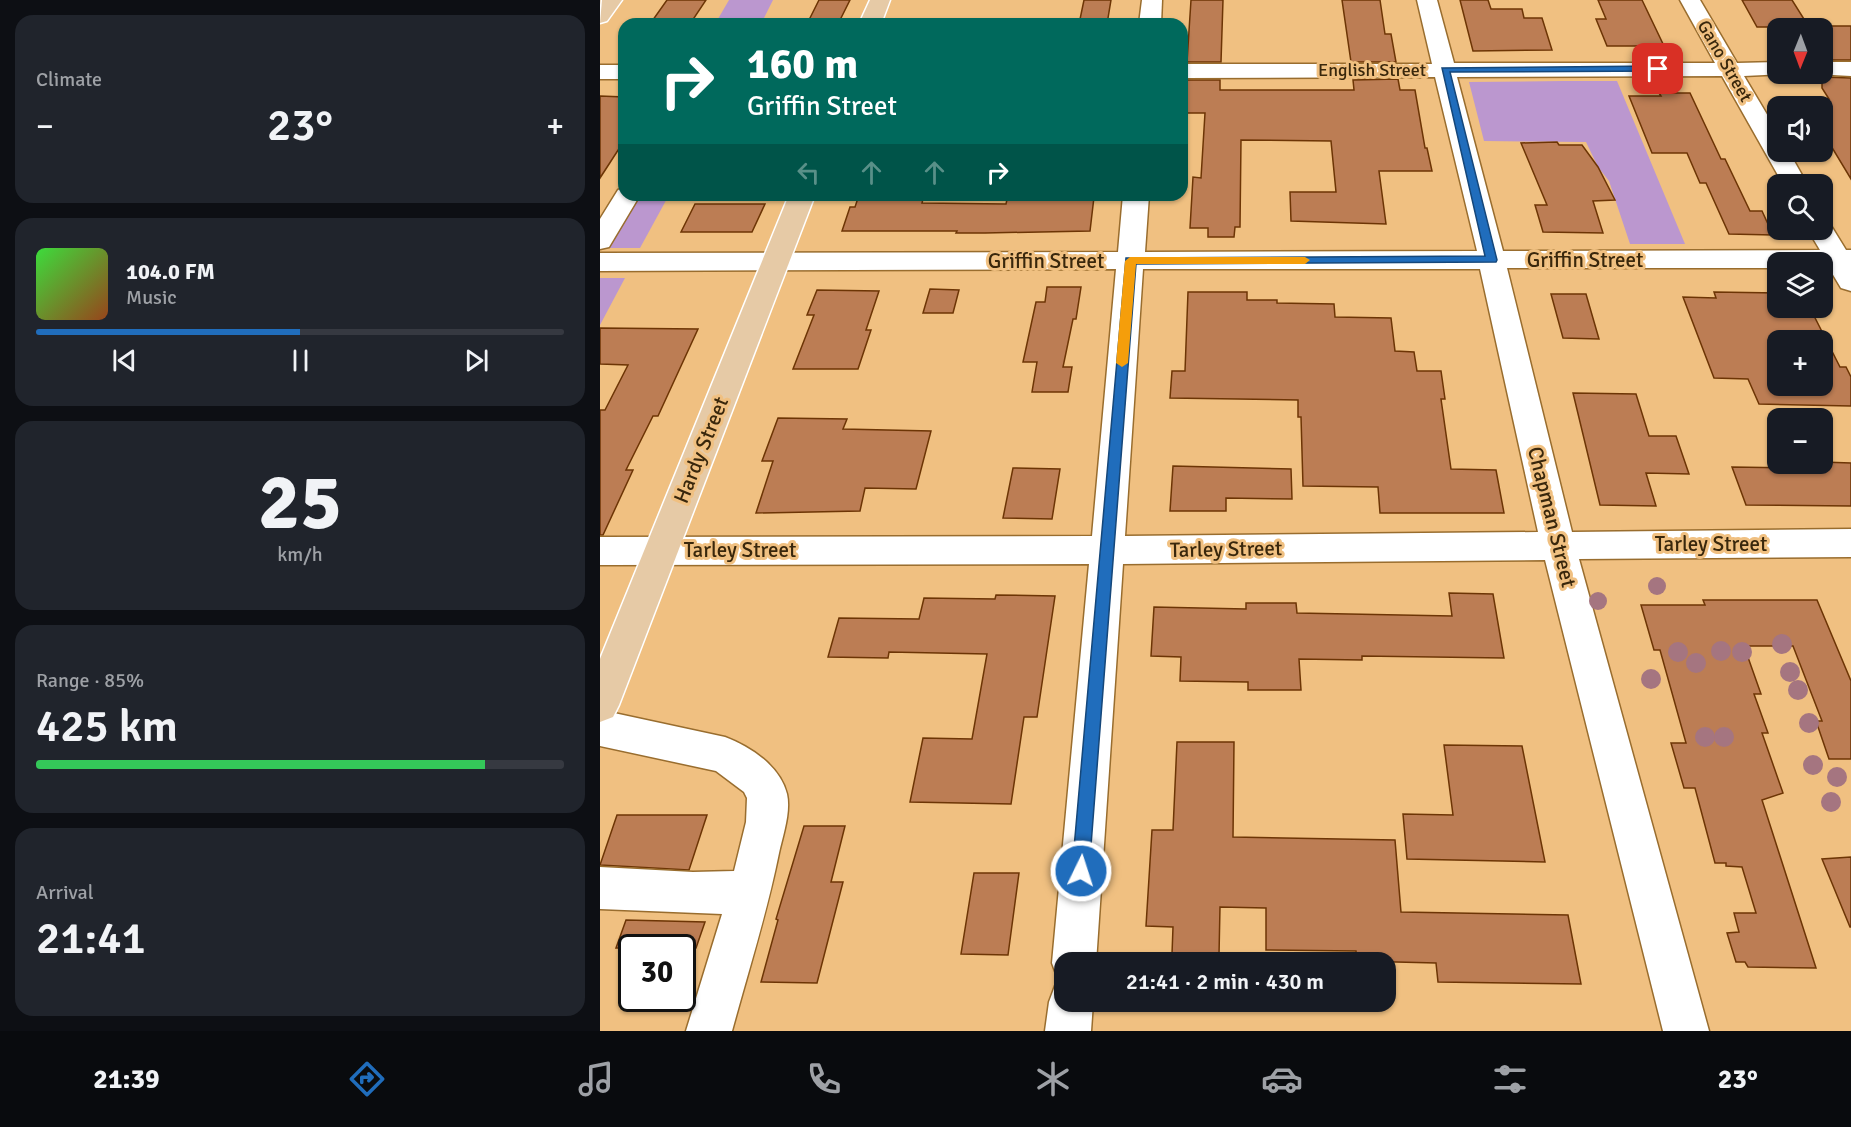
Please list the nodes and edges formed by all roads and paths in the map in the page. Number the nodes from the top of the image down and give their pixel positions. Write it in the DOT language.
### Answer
graph roads {
  1 [pos="612,0"];
  2 [pos="880,0"];
  3 [pos="1152,0"];
  4 [pos="1427,0"];
  5 [pos="1690,0"];
  6 [pos="600,17"];
  7 [pos="872,18"];
  8 [pos="1150,18"];
  9 [pos="1445,69"];
  10 [pos="1730,69"];
  11 [pos="1767,69"];
  12 [pos="1833,69"];
  13 [pos="1851,69"];
  14 [pos="1188,71"];
  15 [pos="600,72"];
  16 [pos="618,72"];
  17 [pos="1790,174"];
  18 [pos="624,201"];
  19 [pos="800,201"];
  20 [pos="1135,201"];
  21 [pos="1829,240"];
  22 [pos="600,242"];
  23 [pos="1844,259"];
  24 [pos="1492,260"];
  25 [pos="1130,261"];
  26 [pos="600,262"];
  27 [pos="776,262"];
  28 [pos="1851,282"];
  29 [pos="1851,543"];
  30 [pos="1558,545"];
  31 [pos="660,550"];
  32 [pos="1106,550"];
  33 [pos="600,551"];
  34 [pos="600,705"];
  35 [pos="600,728"];
  36 [pos="600,888"];
  37 [pos="750,892"];
  38 [pos="1075,952"];
  39 [pos="1070,1012"];
  40 [pos="709,1031"];
  41 [pos="1068,1031"];
  42 [pos="1686,1031"];
  1 -- 6 [label="main road"];
  2 -- 7 [label="main road"];
  3 -- 8 [label="street"];
  4 -- 9 [label="street, Chapman Street"];
  5 -- 10 [label="street, Gano Street"];
  9 -- 10 [label="street, English Street"];
  9 -- 14 [label="street, English Street"];
  9 -- 24 [label="street, Chapman Street"];
  10 -- 11 [label="street, English Street"];
  10 -- 17 [label="street, Gano Street"];
  12 -- 13 [label="street"];
  15 -- 16 [label="street"];
  18 -- 22 [label="street"];
  19 -- 27 [label="main road, Hardy Street"];
  20 -- 25 [label="street"];
  21 -- 23 [label="street"];
  23 -- 24 [label="street, Griffin Street"];
  23 -- 28 [label="street"];
  24 -- 25 [label="street, Griffin Street"];
  24 -- 30 [label="street, Chapman Street"];
  25 -- 27 [label="street, Griffin Street"];
  25 -- 32 [label="street"];
  26 -- 27 [label="street, Griffin Street"];
  27 -- 31 [label="main road, Hardy Street"];
  29 -- 30 [label="street, Tarley Street"];
  30 -- 32 [label="street, Tarley Street"];
  30 -- 42 [label="street, Chapman Street"];
  31 -- 32 [label="street, Tarley Street"];
  31 -- 33 [label="street, Tarley Street"];
  31 -- 34 [label="main road, Hardy Street"];
  32 -- 38 [label="street"];
  35 -- 37 [label="street"];
  36 -- 37 [label="street"];
  37 -- 40 [label="street"];
  39 -- 41 [label="street"];
}
